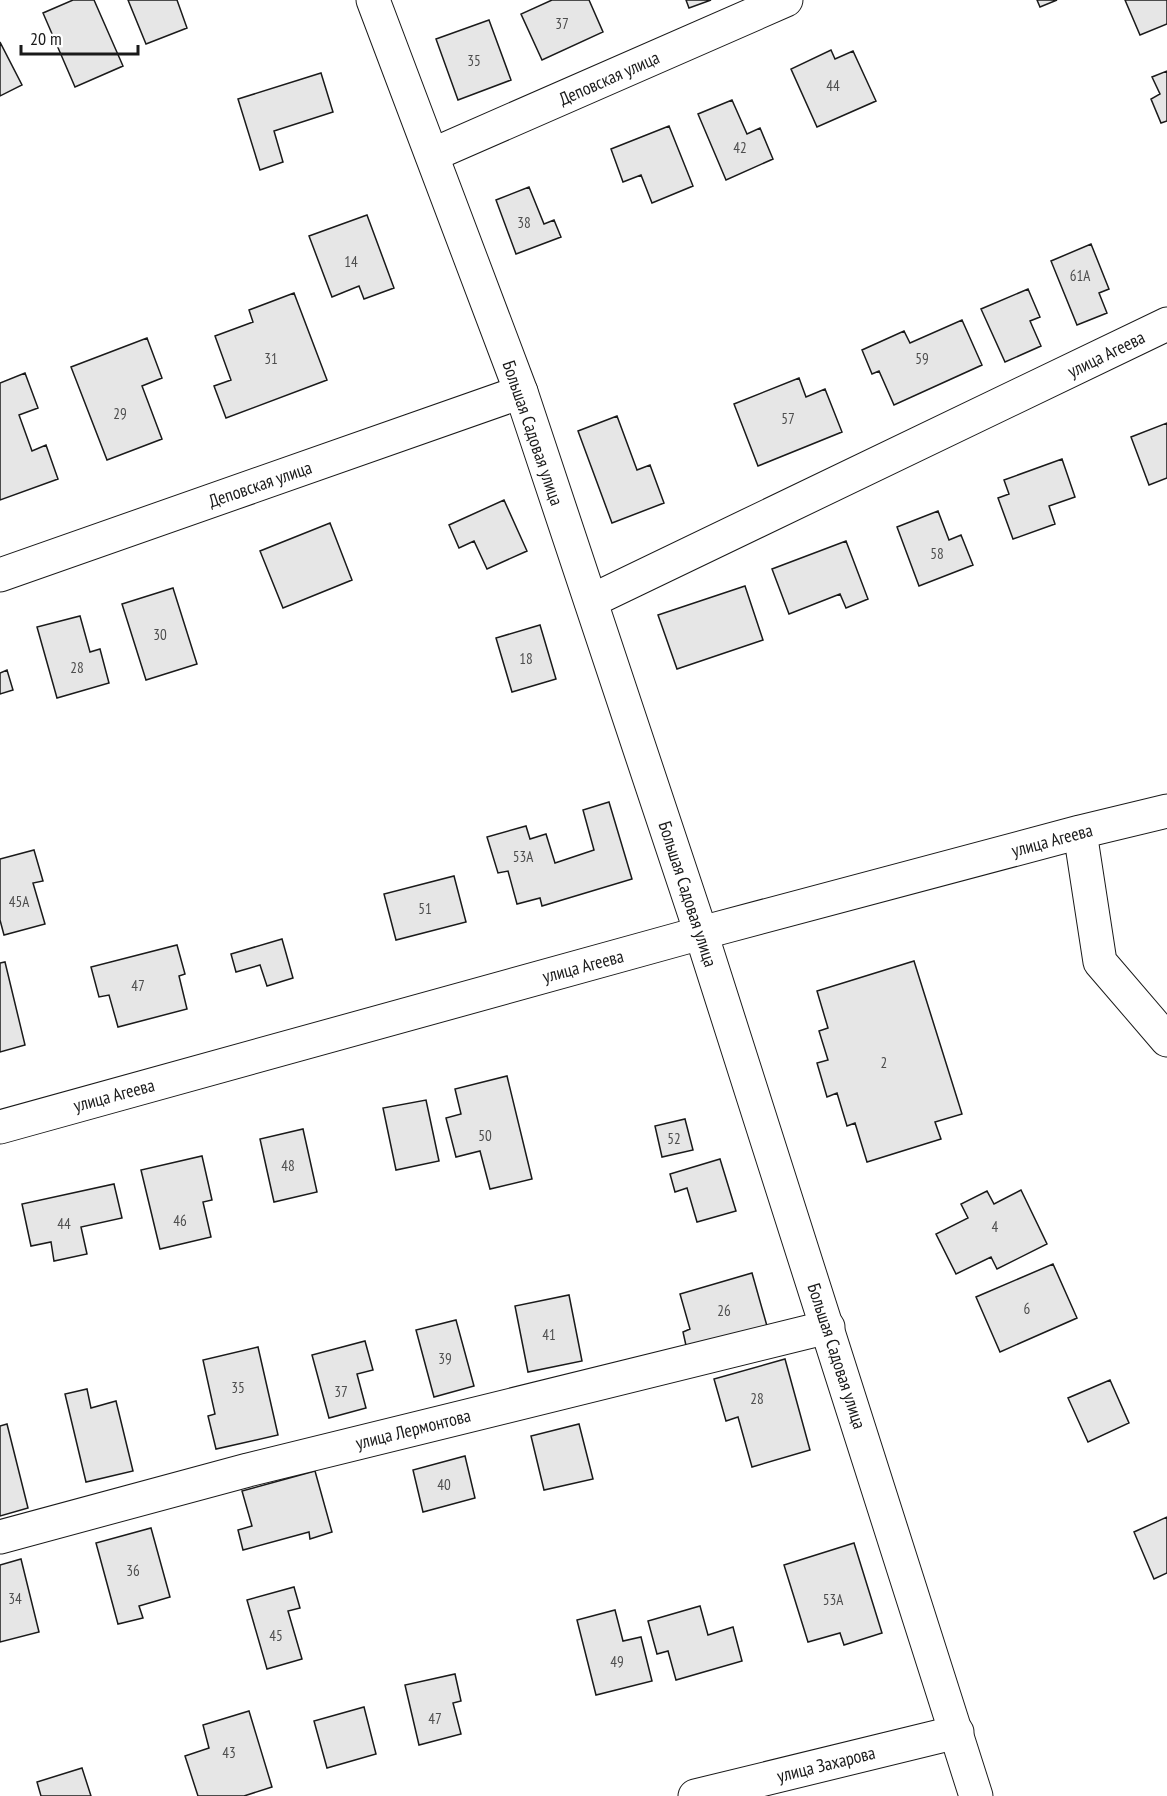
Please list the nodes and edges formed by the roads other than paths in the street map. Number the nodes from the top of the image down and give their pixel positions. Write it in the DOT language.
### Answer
graph roads {
  1 [pos="373,0"];
  2 [pos="786,0"];
  3 [pos="432,155"];
  4 [pos="1167,324"];
  5 [pos="521,392"];
  6 [pos="0,575"];
  7 [pos="591,602"];
  8 [pos="1167,811"];
  9 [pos="1080,832"];
  10 [pos="701,933"];
  11 [pos="1167,1040"];
  12 [pos="0,1127"];
  13 [pos="828,1327"];
  14 [pos="0,1537"];
  15 [pos="957,1732"];
  16 [pos="695,1796"];
  17 [pos="976,1796"];
  1 -- 3 [label="street, Большая Садовая улица"];
  2 -- 3 [label="street, Деповская улица"];
  3 -- 5 [label="street, Большая Садовая улица"];
  4 -- 7 [label="street, улица Агеева"];
  5 -- 6 [label="street, Деповская улица"];
  5 -- 7 [label="street, Большая Садовая улица"];
  7 -- 10 [label="street, Большая Садовая улица"];
  8 -- 9 [label="street, улица Агеева"];
  9 -- 10 [label="street, улица Агеева"];
  9 -- 11 [label="street"];
  10 -- 12 [label="street, улица Агеева"];
  10 -- 13 [label="street, Большая Садовая улица"];
  13 -- 14 [label="street, улица Лермонтова"];
  13 -- 15 [label="street, Большая Садовая улица"];
  15 -- 16 [label="street, улица Захарова"];
  15 -- 17 [label="street, Большая Садовая улица"];
}
